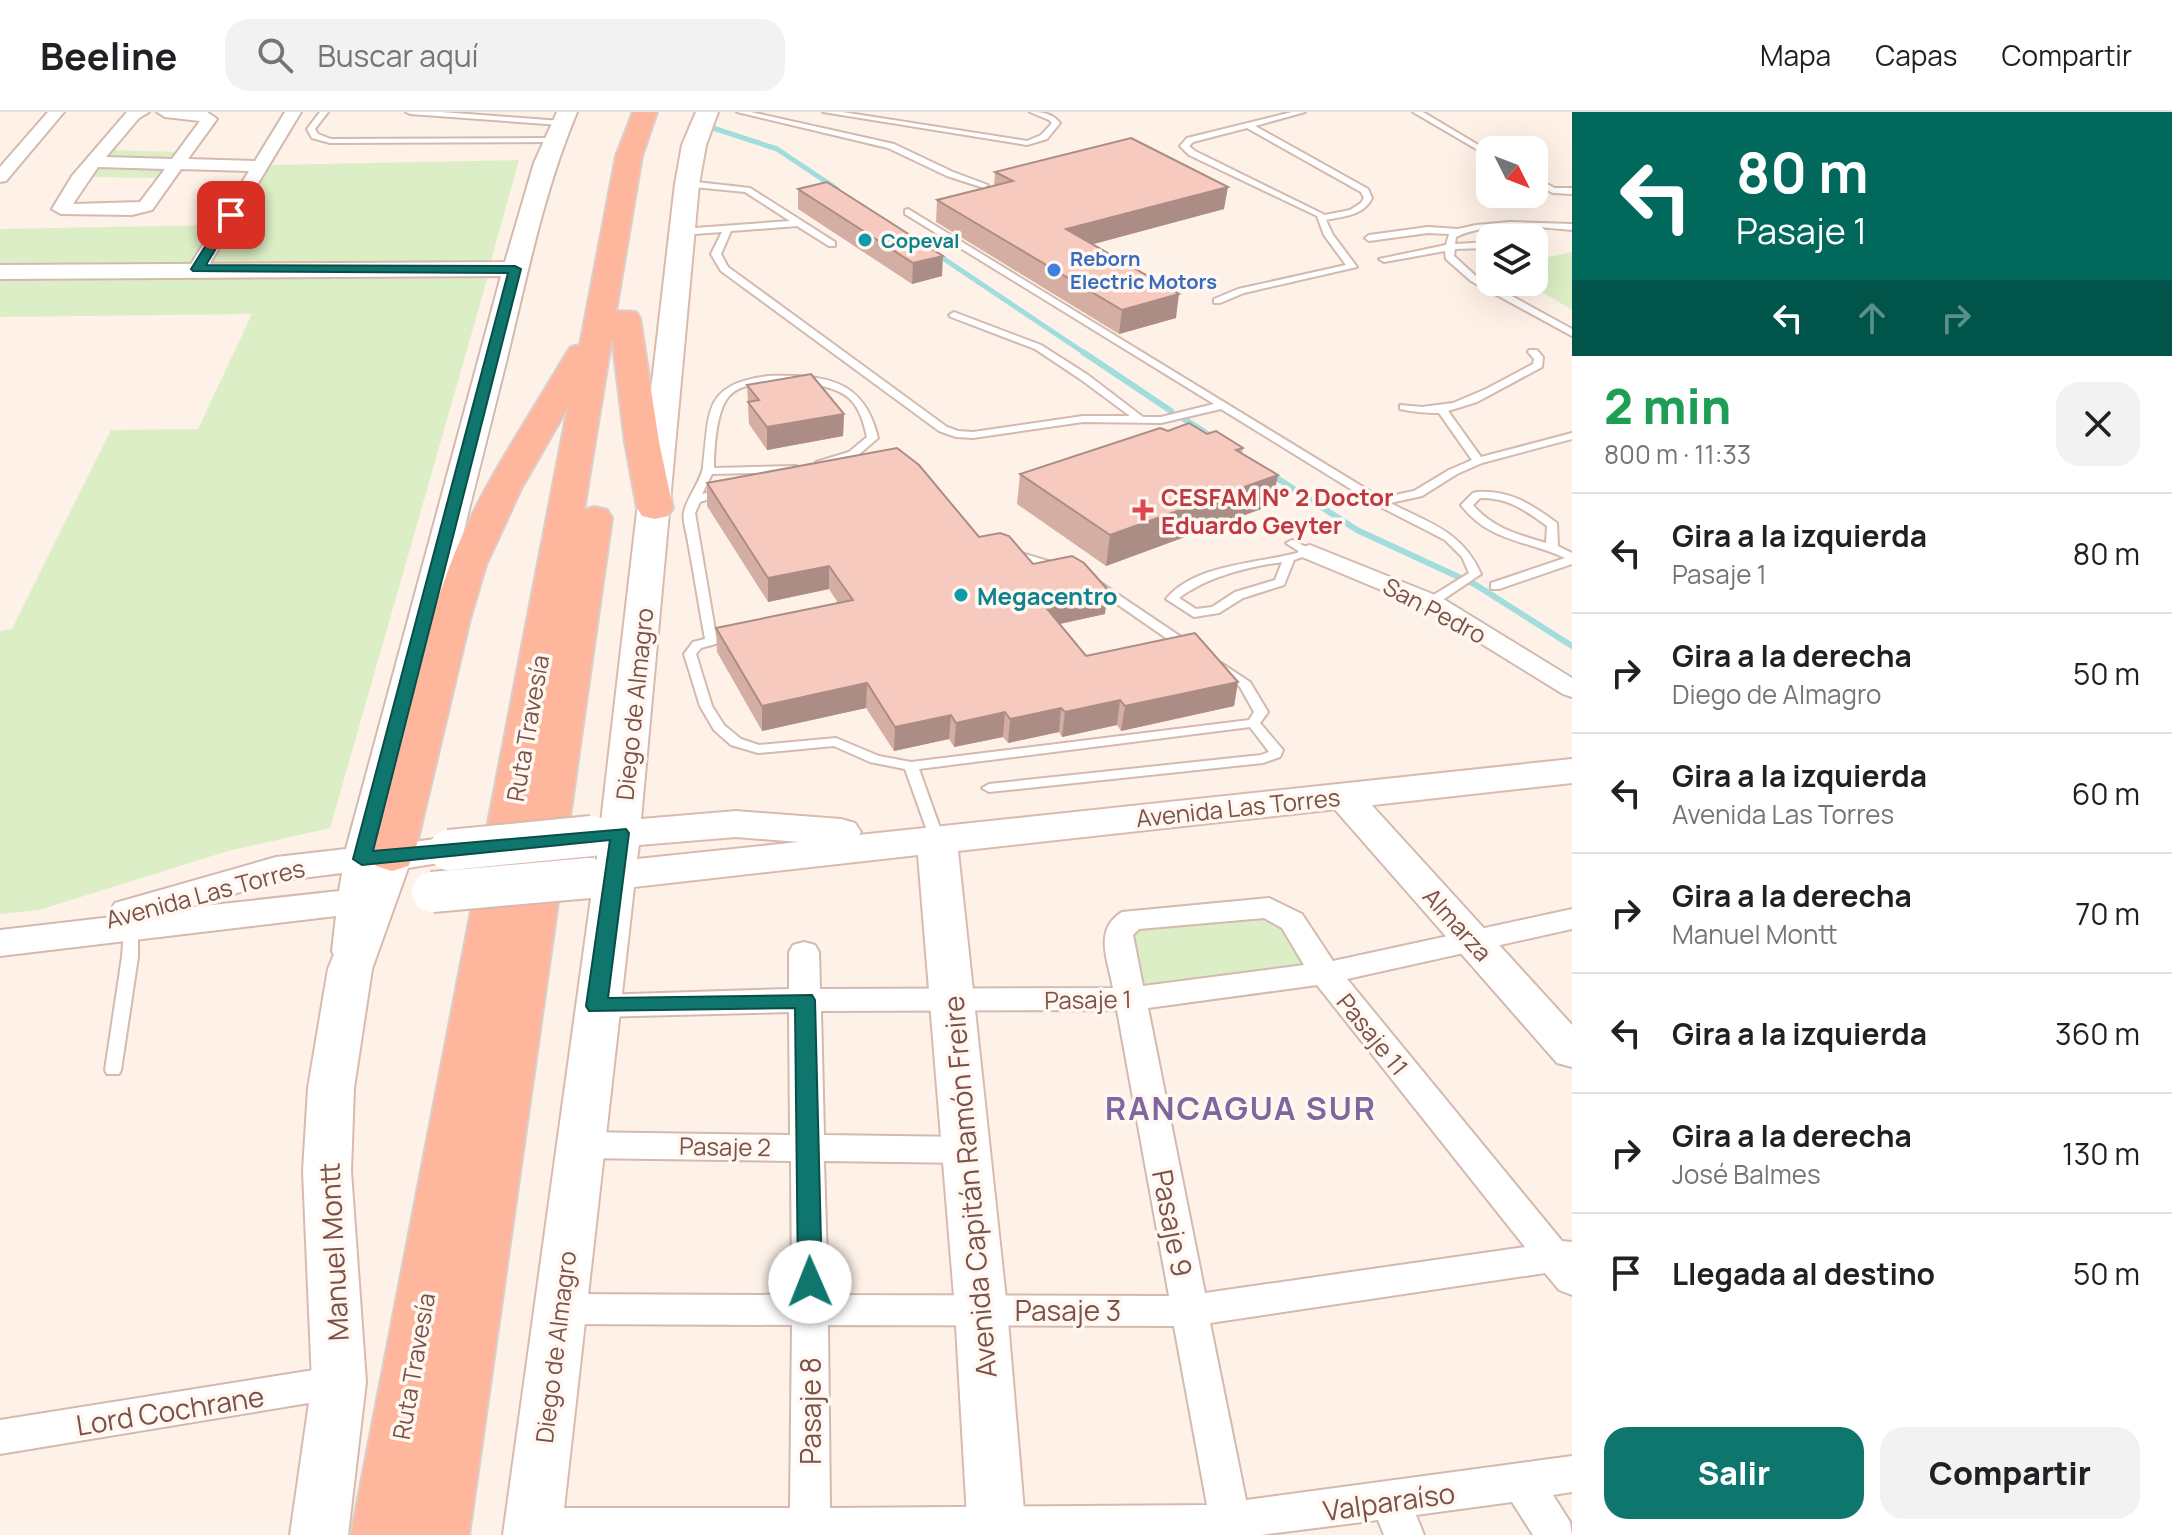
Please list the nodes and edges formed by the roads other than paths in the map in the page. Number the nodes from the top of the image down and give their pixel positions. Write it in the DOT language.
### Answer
graph roads {
  1 [pos="56,112"];
  2 [pos="141,112"];
  3 [pos="165,112"];
  4 [pos="293,112"];
  5 [pos="324,112"];
  6 [pos="410,112"];
  7 [pos="645,112"];
  8 [pos="667,112"];
  9 [pos="707,112"];
  10 [pos="741,112"];
  11 [pos="827,112"];
  12 [pos="1034,112"];
  13 [pos="1301,112"];
  14 [pos="1417,112"];
  15 [pos="560,125"];
  16 [pos="1248,125"];
  17 [pos="0,142"];
  18 [pos="30,143"];
  19 [pos="1476,147"];
  20 [pos="95,162"];
  21 [pos="178,163"];
  22 [pos="260,166"];
  23 [pos="0,177"];
  24 [pos="687,184"];
  25 [pos="984,185"];
  26 [pos="1548,188"];
  27 [pos="1572,191"];
  28 [pos="908,212"];
  29 [pos="1323,218"];
  30 [pos="799,223"];
  31 [pos="1548,227"];
  32 [pos="1572,227"];
  33 [pos="728,228"];
  34 [pos="1476,231"];
  35 [pos="681,232"];
  36 [pos="1458,232"];
  37 [pos="1369,238"];
  38 [pos="832,244"];
  39 [pos="1476,246"];
  40 [pos="1450,247"];
  41 [pos="1384,259"];
  42 [pos="197,269"];
  43 [pos="515,269"];
  44 [pos="0,272"];
  45 [pos="1217,301"];
  46 [pos="954,315"];
  47 [pos="612,319"];
  48 [pos="1572,333"];
  49 [pos="1533,352"];
  50 [pos="1223,405"];
  51 [pos="1404,407"];
  52 [pos="1442,410"];
  53 [pos="1141,420"];
  54 [pos="1572,436"];
  55 [pos="1478,461"];
  56 [pos="857,466"];
  57 [pos="709,471"];
  58 [pos="758,485"];
  59 [pos="742,488"];
  60 [pos="695,500"];
  61 [pos="1379,502"];
  62 [pos="655,508"];
  63 [pos="1552,546"];
  64 [pos="1001,549"];
  65 [pos="1297,552"];
  66 [pos="1572,559"];
  67 [pos="1068,572"];
  68 [pos="1082,577"];
  69 [pos="1495,586"];
  70 [pos="1436,600"];
  71 [pos="753,631"];
  72 [pos="711,640"];
  73 [pos="1572,689"];
  74 [pos="1253,723"];
  75 [pos="911,766"];
  76 [pos="1572,771"];
  77 [pos="989,788"];
  78 [pos="1344,797"];
  79 [pos="921,840"];
  80 [pos="603,855"];
  81 [pos="377,857"];
  82 [pos="367,900"];
  83 [pos="1572,919"];
  84 [pos="1121,926"];
  85 [pos="131,929"];
  86 [pos="17,941"];
  87 [pos="1474,942"];
  88 [pos="804,952"];
  89 [pos="1325,973"];
  90 [pos="1132,999"];
  91 [pos="805,1000"];
  92 [pos="954,1001"];
  93 [pos="597,1006"];
  94 [pos="1572,1052"];
  95 [pos="113,1070"];
  96 [pos="580,1145"];
  97 [pos="809,1148"];
  98 [pos="967,1150"];
  99 [pos="1566,1264"];
  100 [pos="560,1309"];
  101 [pos="810,1309"];
  102 [pos="981,1309"];
  103 [pos="1189,1311"];
  104 [pos="339,1382"];
  105 [pos="0,1437"];
  106 [pos="1572,1474"];
  107 [pos="1522,1483"];
  108 [pos="1397,1518"];
  109 [pos="1230,1521"];
  110 [pos="810,1530"];
  111 [pos="996,1530"];
  112 [pos="1189,1530"];
  113 [pos="532,1531"];
  114 [pos="319,1535"];
  115 [pos="383,1535"];
  116 [pos="437,1535"];
  117 [pos="1556,1535"];
  1 -- 18 [label="street"];
  2 -- 20 [label="street"];
  3 -- 21 [label="street"];
  4 -- 22 [label="street"];
  5 -- 15 [label="lane"];
  6 -- 15 [label="lane"];
  7 -- 47 [label="highway, Ruta Travesía"];
  8 -- 47 [label="highway, Ruta Travesía"];
  9 -- 24 [label="main road, Diego de Almagro"];
  10 -- 25 [label="lane"];
  11 -- 12 [label="lane"];
  13 -- 16 [label="lane"];
  14 -- 19 [label="lane"];
  15 -- 43 [label="street, Manuel Montt"];
  16 -- 29 [label="lane"];
  16 -- 29 [label="lane"];
  17 -- 18 [label="street"];
  18 -- 23 [label="street"];
  20 -- 21 [label="street"];
  20 -- 21 [label="street"];
  21 -- 22 [label="street"];
  22 -- 42 [label="street"];
  24 -- 30 [label="lane"];
  24 -- 35 [label="main road, Diego de Almagro"];
  26 -- 27 [label="lane"];
  28 -- 50 [label="lane"];
  29 -- 45 [label="lane"];
  30 -- 33 [label="lane"];
  30 -- 38 [label="lane"];
  31 -- 32 [label="lane"];
  33 -- 35 [label="lane"];
  33 -- 53 [label="lane"];
  34 -- 36 [label="lane"];
  35 -- 62 [label="main road, Diego de Almagro"];
  36 -- 37 [label="lane"];
  36 -- 40 [label="lane"];
  39 -- 40 [label="lane"];
  40 -- 41 [label="lane"];
  40 -- 48 [label="lane"];
  42 -- 43 [label="street"];
  42 -- 44 [label="street"];
  43 -- 81 [label="street, Manuel Montt"];
  46 -- 53 [label="lane"];
  47 -- 62 [label="highway"];
  47 -- 81 [label="highway"];
  47 -- 115 [label="highway, Ruta Travesía"];
  47 -- 116 [label="highway, Ruta Travesía"];
  49 -- 52 [label="lane"];
  50 -- 53 [label="lane"];
  50 -- 61 [label="lane"];
  51 -- 52 [label="lane"];
  52 -- 55 [label="lane"];
  54 -- 55 [label="lane"];
  55 -- 61 [label="lane"];
  56 -- 58 [label="lane"];
  57 -- 57 [label="lane"];
  57 -- 60 [label="lane"];
  59 -- 60 [label="lane"];
  60 -- 72 [label="lane"];
  61 -- 70 [label="lane"];
  62 -- 80 [label="main road, Diego de Almagro"];
  63 -- 63 [label="lane"];
  63 -- 66 [label="lane"];
  64 -- 67 [label="lane"];
  65 -- 65 [label="lane"];
  65 -- 70 [label="street, San Pedro"];
  66 -- 69 [label="lane"];
  68 -- 74 [label="lane"];
  70 -- 73 [label="street, San Pedro"];
  71 -- 72 [label="lane"];
  72 -- 75 [label="lane"];
  74 -- 75 [label="lane"];
  74 -- 77 [label="lane"];
  75 -- 79 [label="lane"];
  76 -- 78 [label="main road, Avenida Las Torres"];
  78 -- 79 [label="main road, Avenida Las Torres"];
  78 -- 87 [label="street, Almarza"];
  79 -- 80 [label="main road, Avenida Las Torres"];
  79 -- 92 [label="main road, Avenida Capitán Ramón Freire"];
  80 -- 81 [label="main road, Avenida Las Torres, bridge"];
  80 -- 82 [label="main road, Avenida Las Torres, bridge"];
  80 -- 93 [label="main road, Diego de Almagro"];
  81 -- 82 [label="main road, Manuel Montt"];
  81 -- 86 [label="street, Avenida Las Torres"];
  82 -- 85 [label="street, Avenida Las Torres"];
  82 -- 104 [label="main road, Manuel Montt"];
  83 -- 87 [label="street, Pasaje 1"];
  84 -- 89 [label="street, Pasaje 11"];
  84 -- 90 [label="street, Pasaje 9"];
  85 -- 86 [label="street, Avenida Las Torres"];
  85 -- 95 [label="lane"];
  87 -- 89 [label="street, Pasaje 1"];
  87 -- 94 [label="street, Almarza"];
  88 -- 91 [label="street, Pasaje 8"];
  89 -- 90 [label="street, Pasaje 1"];
  89 -- 99 [label="street, Pasaje 11"];
  90 -- 92 [label="street, Pasaje 1"];
  90 -- 103 [label="street, Pasaje 9"];
  91 -- 92 [label="street, Pasaje 1"];
  91 -- 93 [label="street, Pasaje 1"];
  91 -- 97 [label="street, Pasaje 8"];
  92 -- 98 [label="main road, Avenida Capitán Ramón Freire"];
  93 -- 96 [label="main road, Diego de Almagro"];
  96 -- 97 [label="street, Pasaje 2"];
  96 -- 100 [label="main road, Diego de Almagro"];
  97 -- 98 [label="street, Pasaje 2"];
  97 -- 101 [label="street, Pasaje 8"];
  98 -- 102 [label="main road, Avenida Capitán Ramón Freire"];
  99 -- 103 [label="street, Pasaje 3"];
  100 -- 101 [label="street, Pasaje 3"];
  100 -- 113 [label="main road, Diego de Almagro"];
  101 -- 102 [label="street, Pasaje 3"];
  101 -- 110 [label="street, Pasaje 8"];
  102 -- 103 [label="street, Pasaje 3"];
  102 -- 111 [label="main road, Avenida Capitán Ramón Freire"];
  103 -- 109 [label="street, Pasaje 9"];
  104 -- 105 [label="street, Lord Cochrane"];
  104 -- 114 [label="main road, Manuel Montt"];
  106 -- 107 [label="street, Valparaíso"];
  107 -- 108 [label="street, Valparaíso"];
  107 -- 117 [label="street"];
  108 -- 109 [label="street, Valparaíso"];
  109 -- 112 [label="street, Valparaíso"];
  110 -- 111 [label="street, Valparaíso"];
  110 -- 113 [label="street, Valparaíso"];
  111 -- 112 [label="street, Valparaíso"];
}
